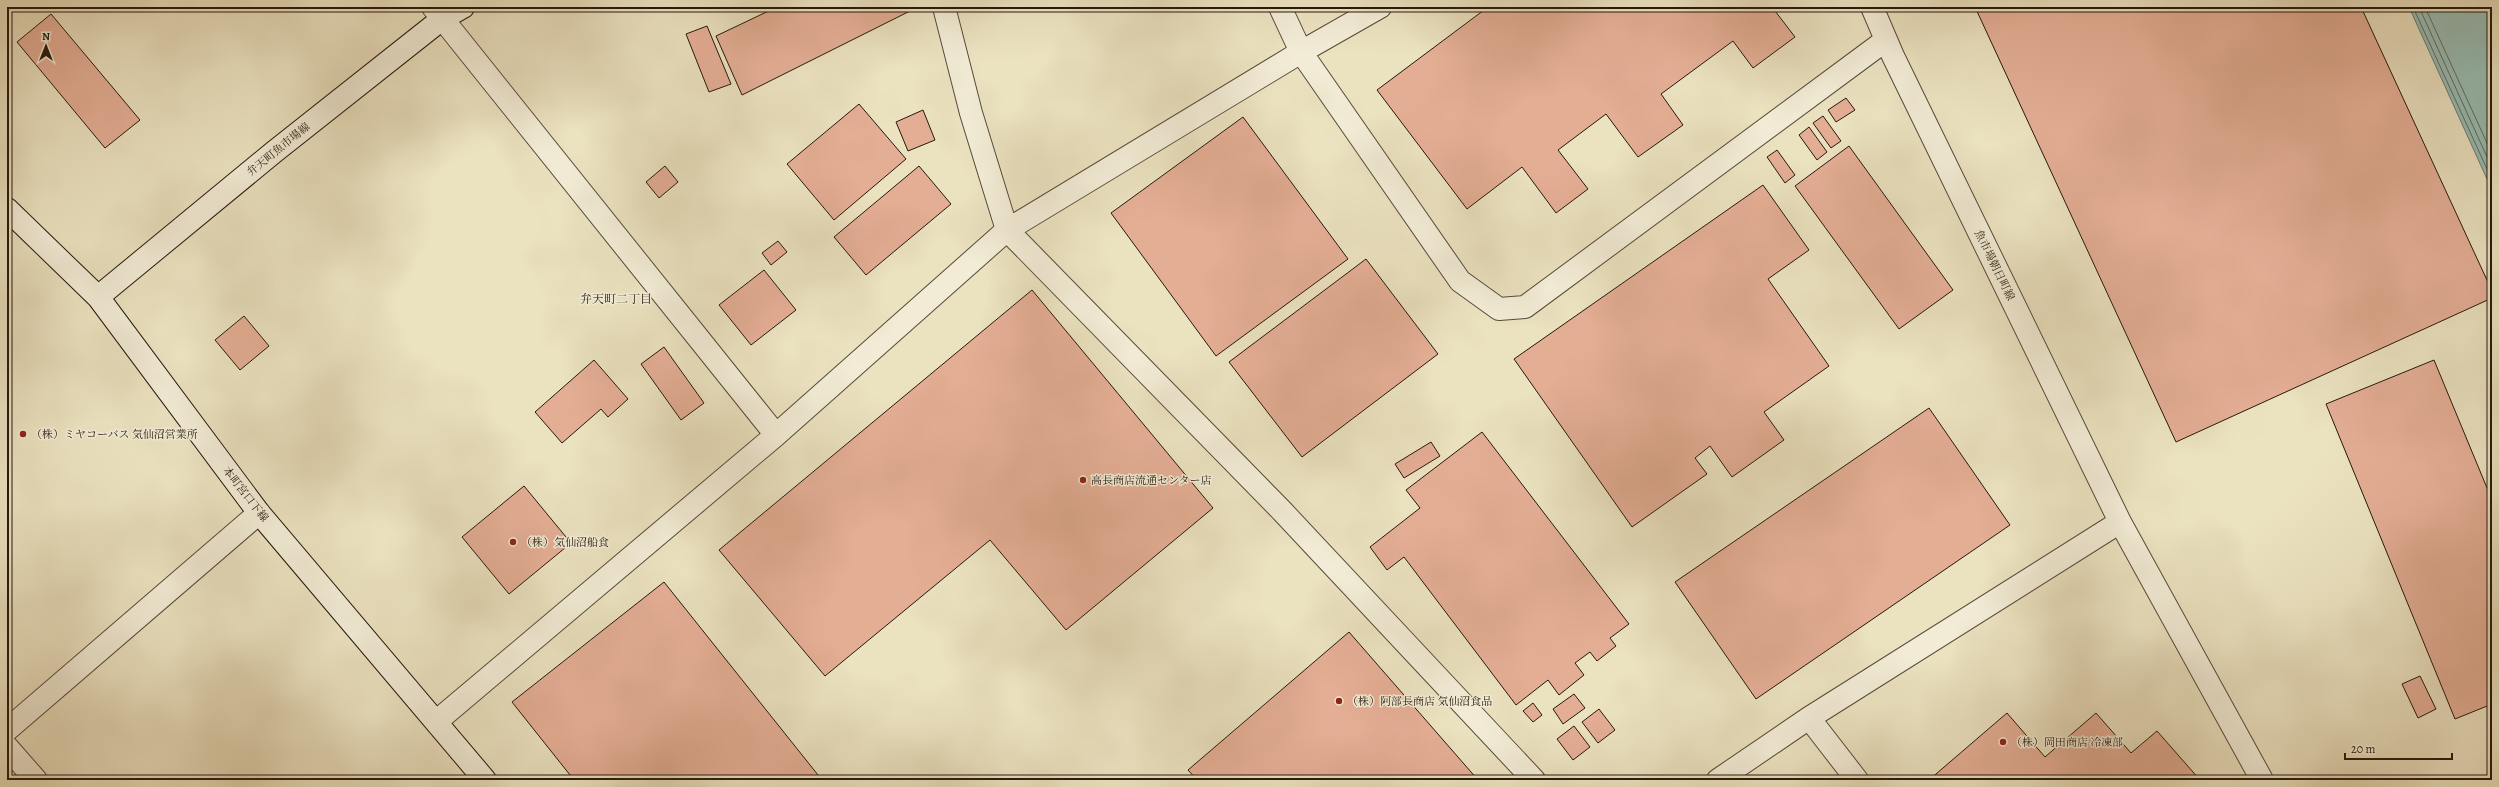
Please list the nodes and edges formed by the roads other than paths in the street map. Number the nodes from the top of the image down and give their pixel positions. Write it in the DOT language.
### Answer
graph roads {
  1 [pos="463,7"];
  2 [pos="944,7"];
  3 [pos="1280,7"];
  4 [pos="1380,7"];
  5 [pos="1872,7"];
  6 [pos="438,13"];
  7 [pos="1886,40"];
  8 [pos="1301,52"];
  9 [pos="7,209"];
  10 [pos="1007,230"];
  11 [pos="98,297"];
  12 [pos="776,435"];
  13 [pos="259,514"];
  14 [pos="2120,522"];
  15 [pos="1809,718"];
  16 [pos="437,721"];
  17 [pos="7,730"];
  18 [pos="7,747"];
  19 [pos="36,780"];
  20 [pos="485,780"];
  21 [pos="1534,780"];
  22 [pos="1718,780"];
  23 [pos="1857,780"];
  24 [pos="2262,780"];
  1 -- 6 [label="street, 弁天町魚市場線"];
  2 -- 10 [label="street"];
  3 -- 8 [label="street"];
  4 -- 8 [label="street"];
  5 -- 7 [label="street, 魚市場朝日町線"];
  6 -- 11 [label="street, 弁天町魚市場線"];
  6 -- 12 [label="street"];
  7 -- 8 [label="street"];
  7 -- 14 [label="street, 魚市場朝日町線"];
  8 -- 10 [label="street"];
  9 -- 11 [label="street, 本町宮口下線"];
  10 -- 12 [label="street"];
  10 -- 21 [label="street"];
  11 -- 13 [label="street, 本町宮口下線"];
  12 -- 16 [label="street"];
  13 -- 16 [label="street, 本町宮口下線"];
  13 -- 17 [label="street"];
  14 -- 15 [label="street"];
  14 -- 24 [label="street, 魚市場朝日町線"];
  15 -- 22 [label="street"];
  15 -- 23 [label="street"];
  16 -- 20 [label="street, 本町宮口下線"];
  18 -- 19 [label="street"];
}
